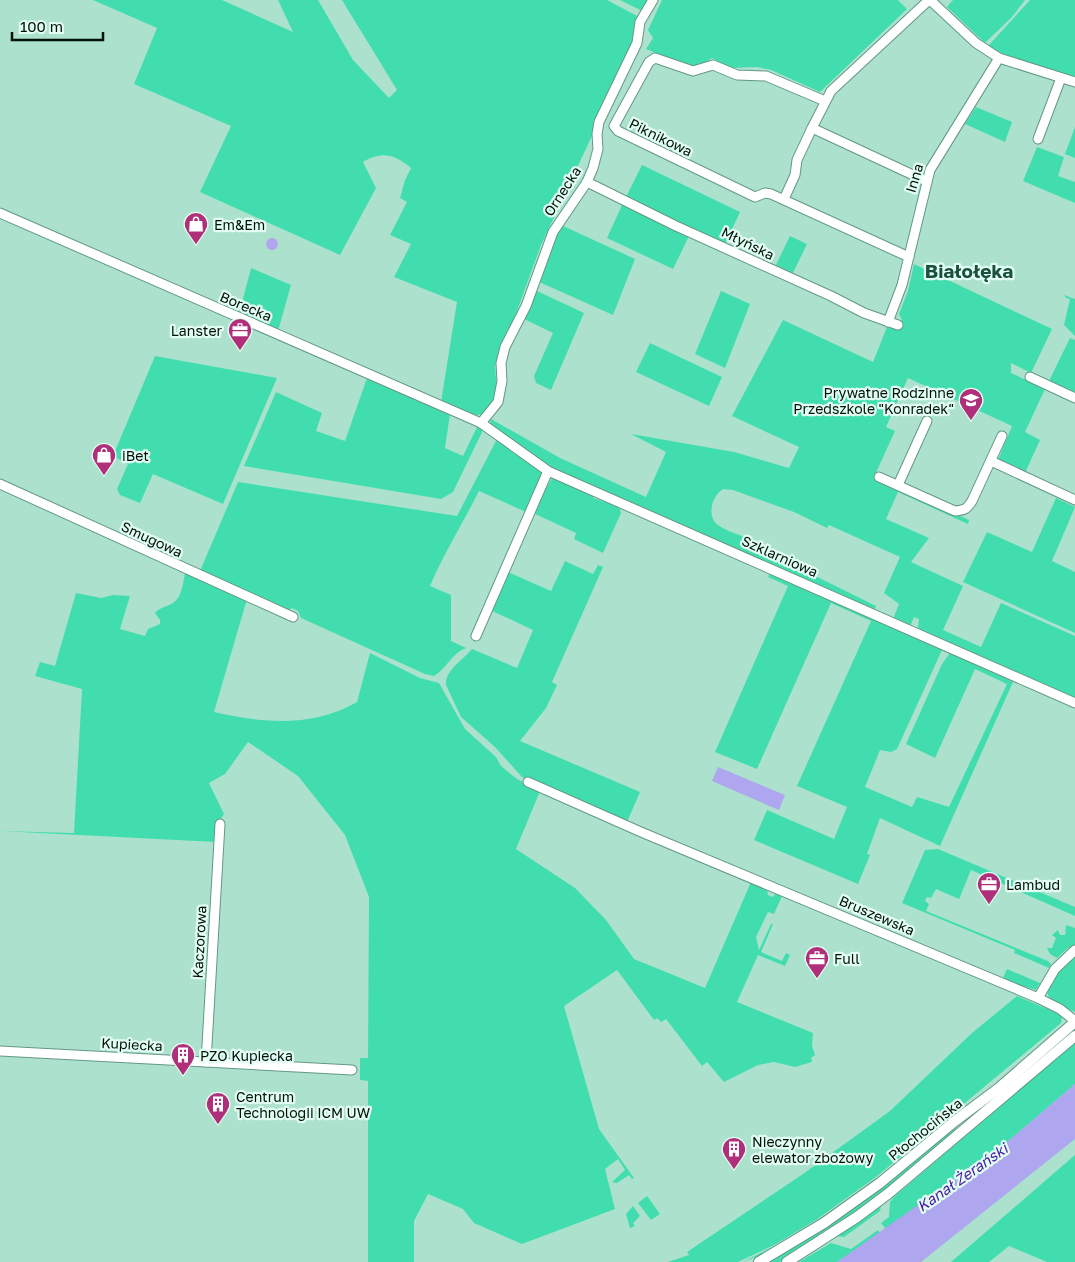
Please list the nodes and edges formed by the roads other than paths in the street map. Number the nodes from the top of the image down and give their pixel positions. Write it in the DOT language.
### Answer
graph roads {
  1 [pos="653,0"];
  2 [pos="930,0"];
  3 [pos="999,58"];
  4 [pos="1061,78"];
  5 [pos="1075,82"];
  6 [pos="825,101"];
  7 [pos="812,128"];
  8 [pos="1038,140"];
  9 [pos="926,181"];
  10 [pos="587,182"];
  11 [pos="784,199"];
  12 [pos="0,213"];
  13 [pos="909,257"];
  14 [pos="888,322"];
  15 [pos="898,325"];
  16 [pos="1030,377"];
  17 [pos="1075,398"];
  18 [pos="927,421"];
  19 [pos="481,423"];
  20 [pos="1002,436"];
  21 [pos="991,461"];
  22 [pos="548,471"];
  23 [pos="879,477"];
  24 [pos="0,484"];
  25 [pos="898,485"];
  26 [pos="1075,500"];
  27 [pos="294,616"];
  28 [pos="476,636"];
  29 [pos="1075,703"];
  30 [pos="528,782"];
  31 [pos="220,824"];
  32 [pos="1075,950"];
  33 [pos="1038,998"];
  34 [pos="1066,1014"];
  35 [pos="1075,1022"];
  36 [pos="1075,1028"];
  37 [pos="1069,1037"];
  38 [pos="0,1051"];
  39 [pos="206,1062"];
  40 [pos="352,1070"];
  41 [pos="954,1121"];
  42 [pos="963,1131"];
  43 [pos="759,1262"];
  44 [pos="787,1262"];
  1 -- 10 [label="street, Ornecka"];
  2 -- 3 [label="street"];
  2 -- 6 [label="street"];
  3 -- 4 [label="street"];
  3 -- 9 [label="street, Inna"];
  4 -- 5 [label="street"];
  4 -- 8 [label="street"];
  6 -- 7 [label="street"];
  6 -- 11 [label="street, Piknikowa"];
  7 -- 9 [label="street"];
  7 -- 11 [label="street"];
  9 -- 13 [label="street, Inna"];
  10 -- 14 [label="street, Młyńska"];
  10 -- 19 [label="street, Ornecka"];
  11 -- 13 [label="street, Piknikowa"];
  12 -- 19 [label="street, Borecka"];
  13 -- 14 [label="street, Inna"];
  14 -- 15 [label="street, Młyńska"];
  16 -- 17 [label="street"];
  18 -- 25 [label="street"];
  19 -- 22 [label="street, Szklarniowa"];
  20 -- 21 [label="street"];
  21 -- 25 [label="street"];
  21 -- 26 [label="street"];
  22 -- 28 [label="street"];
  22 -- 29 [label="street, Szklarniowa"];
  23 -- 25 [label="street"];
  24 -- 27 [label="street, Smugowa"];
  30 -- 33 [label="street, Bruszewska"];
  31 -- 39 [label="street, Kaczorowa"];
  32 -- 33 [label="street"];
  33 -- 34 [label="street, Bruszewska"];
  34 -- 35 [label="street, Bruszewska"];
  34 -- 37 [label="street"];
  35 -- 37 [label="main road, Płochocińska"];
  36 -- 37 [label="street"];
  37 -- 41 [label="main road, Płochocińska"];
  37 -- 42 [label="main road, Płochocińska"];
  38 -- 39 [label="street, Kupiecka"];
  39 -- 40 [label="street, Kupiecka"];
  41 -- 42 [label="street"];
  41 -- 43 [label="main road, Płochocińska"];
  42 -- 44 [label="main road, Płochocińska"];
}
